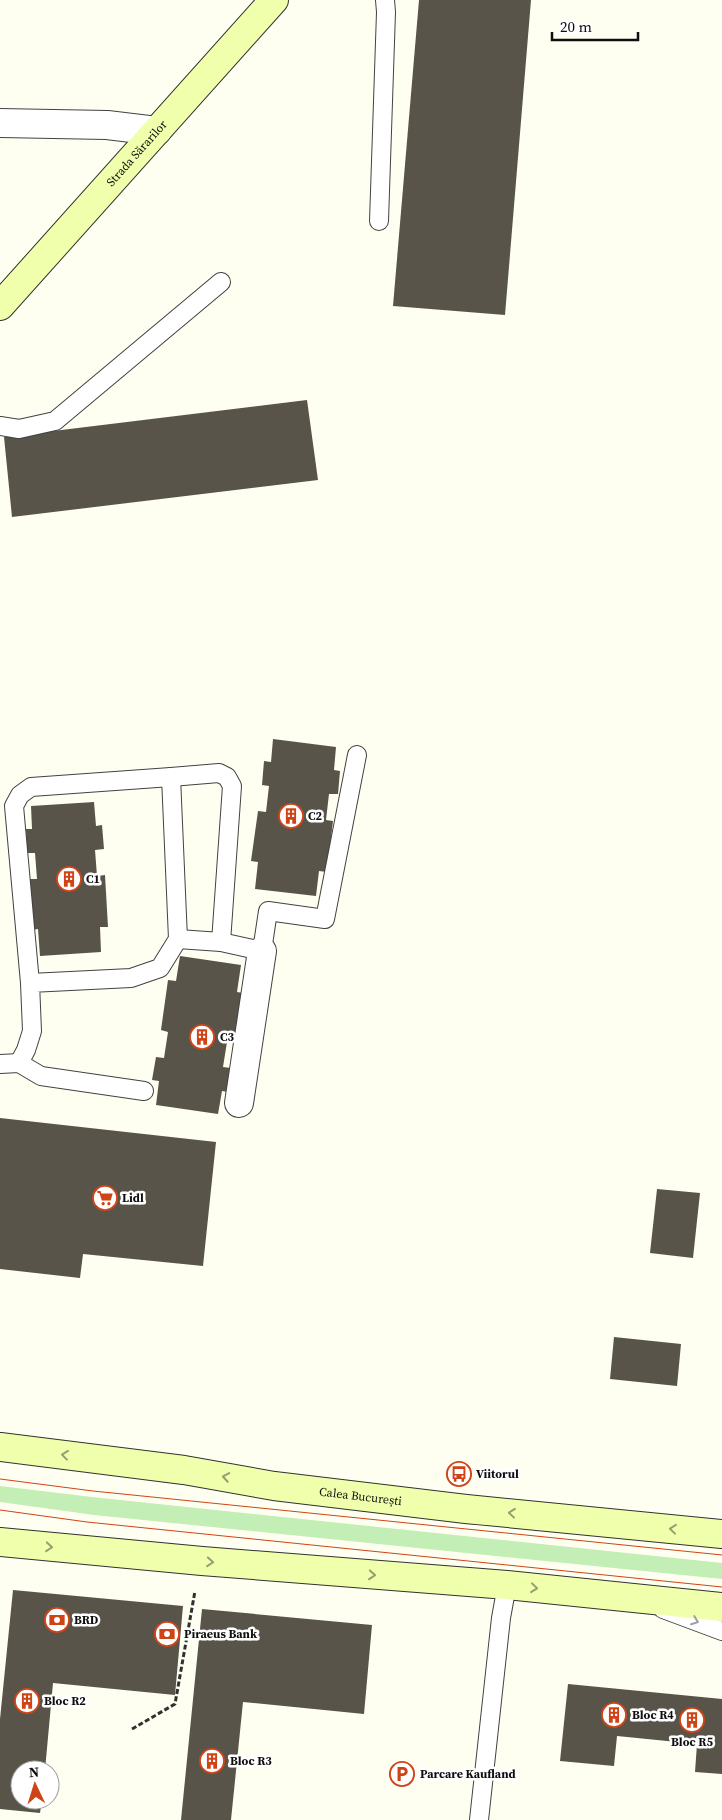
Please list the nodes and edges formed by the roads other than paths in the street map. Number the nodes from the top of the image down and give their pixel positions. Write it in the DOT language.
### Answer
graph roads {
  1 [pos="274,0"];
  2 [pos="385,0"];
  3 [pos="0,123"];
  4 [pos="157,131"];
  5 [pos="379,221"];
  6 [pos="220,282"];
  7 [pos="0,306"];
  8 [pos="0,426"];
  9 [pos="357,755"];
  10 [pos="172,777"];
  11 [pos="178,938"];
  12 [pos="220,942"];
  13 [pos="262,950"];
  14 [pos="30,983"];
  15 [pos="18,1063"];
  16 [pos="0,1064"];
  17 [pos="144,1091"];
  18 [pos="239,1103"];
  19 [pos="0,1447"];
  20 [pos="722,1534"];
  21 [pos="0,1542"];
  22 [pos="506,1586"];
  23 [pos="634,1598"];
  24 [pos="722,1607"];
  25 [pos="722,1631"];
  26 [pos="479,1820"];
  1 -- 4 [label="main road, Strada Sărarilor"];
  2 -- 5 [label="lane"];
  3 -- 4 [label="street"];
  4 -- 7 [label="main road, Strada Sărarilor"];
  6 -- 8 [label="lane"];
  9 -- 13 [label="lane"];
  10 -- 11 [label="lane"];
  10 -- 12 [label="lane"];
  10 -- 14 [label="lane"];
  11 -- 12 [label="lane"];
  11 -- 14 [label="lane"];
  12 -- 13 [label="lane"];
  13 -- 18 [label="street"];
  14 -- 15 [label="lane"];
  15 -- 16 [label="lane"];
  15 -- 17 [label="lane"];
  20 -- 19 [label="main road, Calea București, one-way"];
  21 -- 22 [label="main road, one-way"];
  22 -- 23 [label="main road, one-way"];
  22 -- 26 [label="lane"];
  23 -- 24 [label="main road"];
  23 -- 25 [label="lane, one-way"];
}
